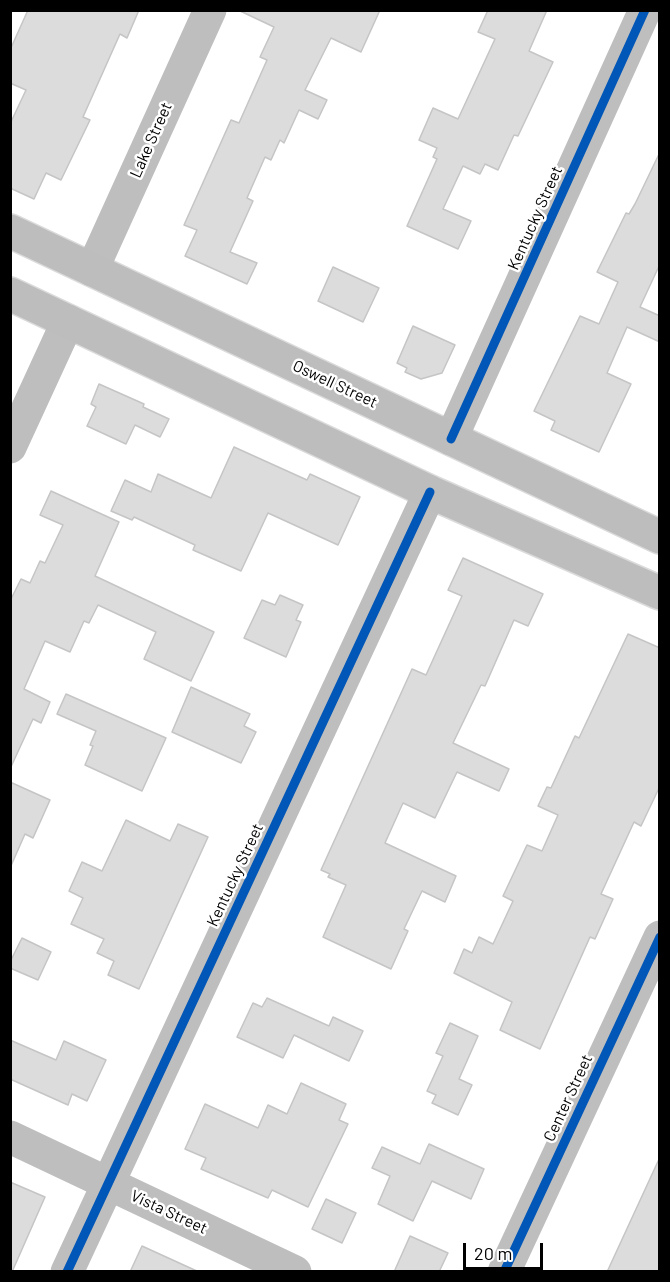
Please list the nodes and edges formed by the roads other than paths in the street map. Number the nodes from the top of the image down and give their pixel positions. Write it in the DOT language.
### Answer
graph roads {
  1 [pos="210,10"];
  2 [pos="645,10"];
  3 [pos="10,231"];
  4 [pos="92,270"];
  5 [pos="10,294"];
  6 [pos="69,321"];
  7 [pos="451,439"];
  8 [pos="10,447"];
  9 [pos="430,492"];
  10 [pos="660,537"];
  11 [pos="660,593"];
  12 [pos="660,937"];
  13 [pos="10,1137"];
  14 [pos="108,1183"];
  15 [pos="67,1272"];
  16 [pos="295,1272"];
  17 [pos="504,1272"];
  1 -- 4 [label="street, Lake Street"];
  2 -- 7 [label="street, Kentucky Street"];
  3 -- 4 [label="main road, Oswell Street"];
  4 -- 7 [label="main road, Oswell Street"];
  5 -- 6 [label="main road"];
  6 -- 8 [label="street"];
  6 -- 9 [label="main road"];
  7 -- 10 [label="main road, Oswell Street"];
  9 -- 11 [label="main road"];
  9 -- 14 [label="street, Kentucky Street"];
  12 -- 17 [label="street, Center Street"];
  13 -- 14 [label="street, Vista Street"];
  14 -- 15 [label="street, Kentucky Street"];
  14 -- 16 [label="street, Vista Street"];
}
